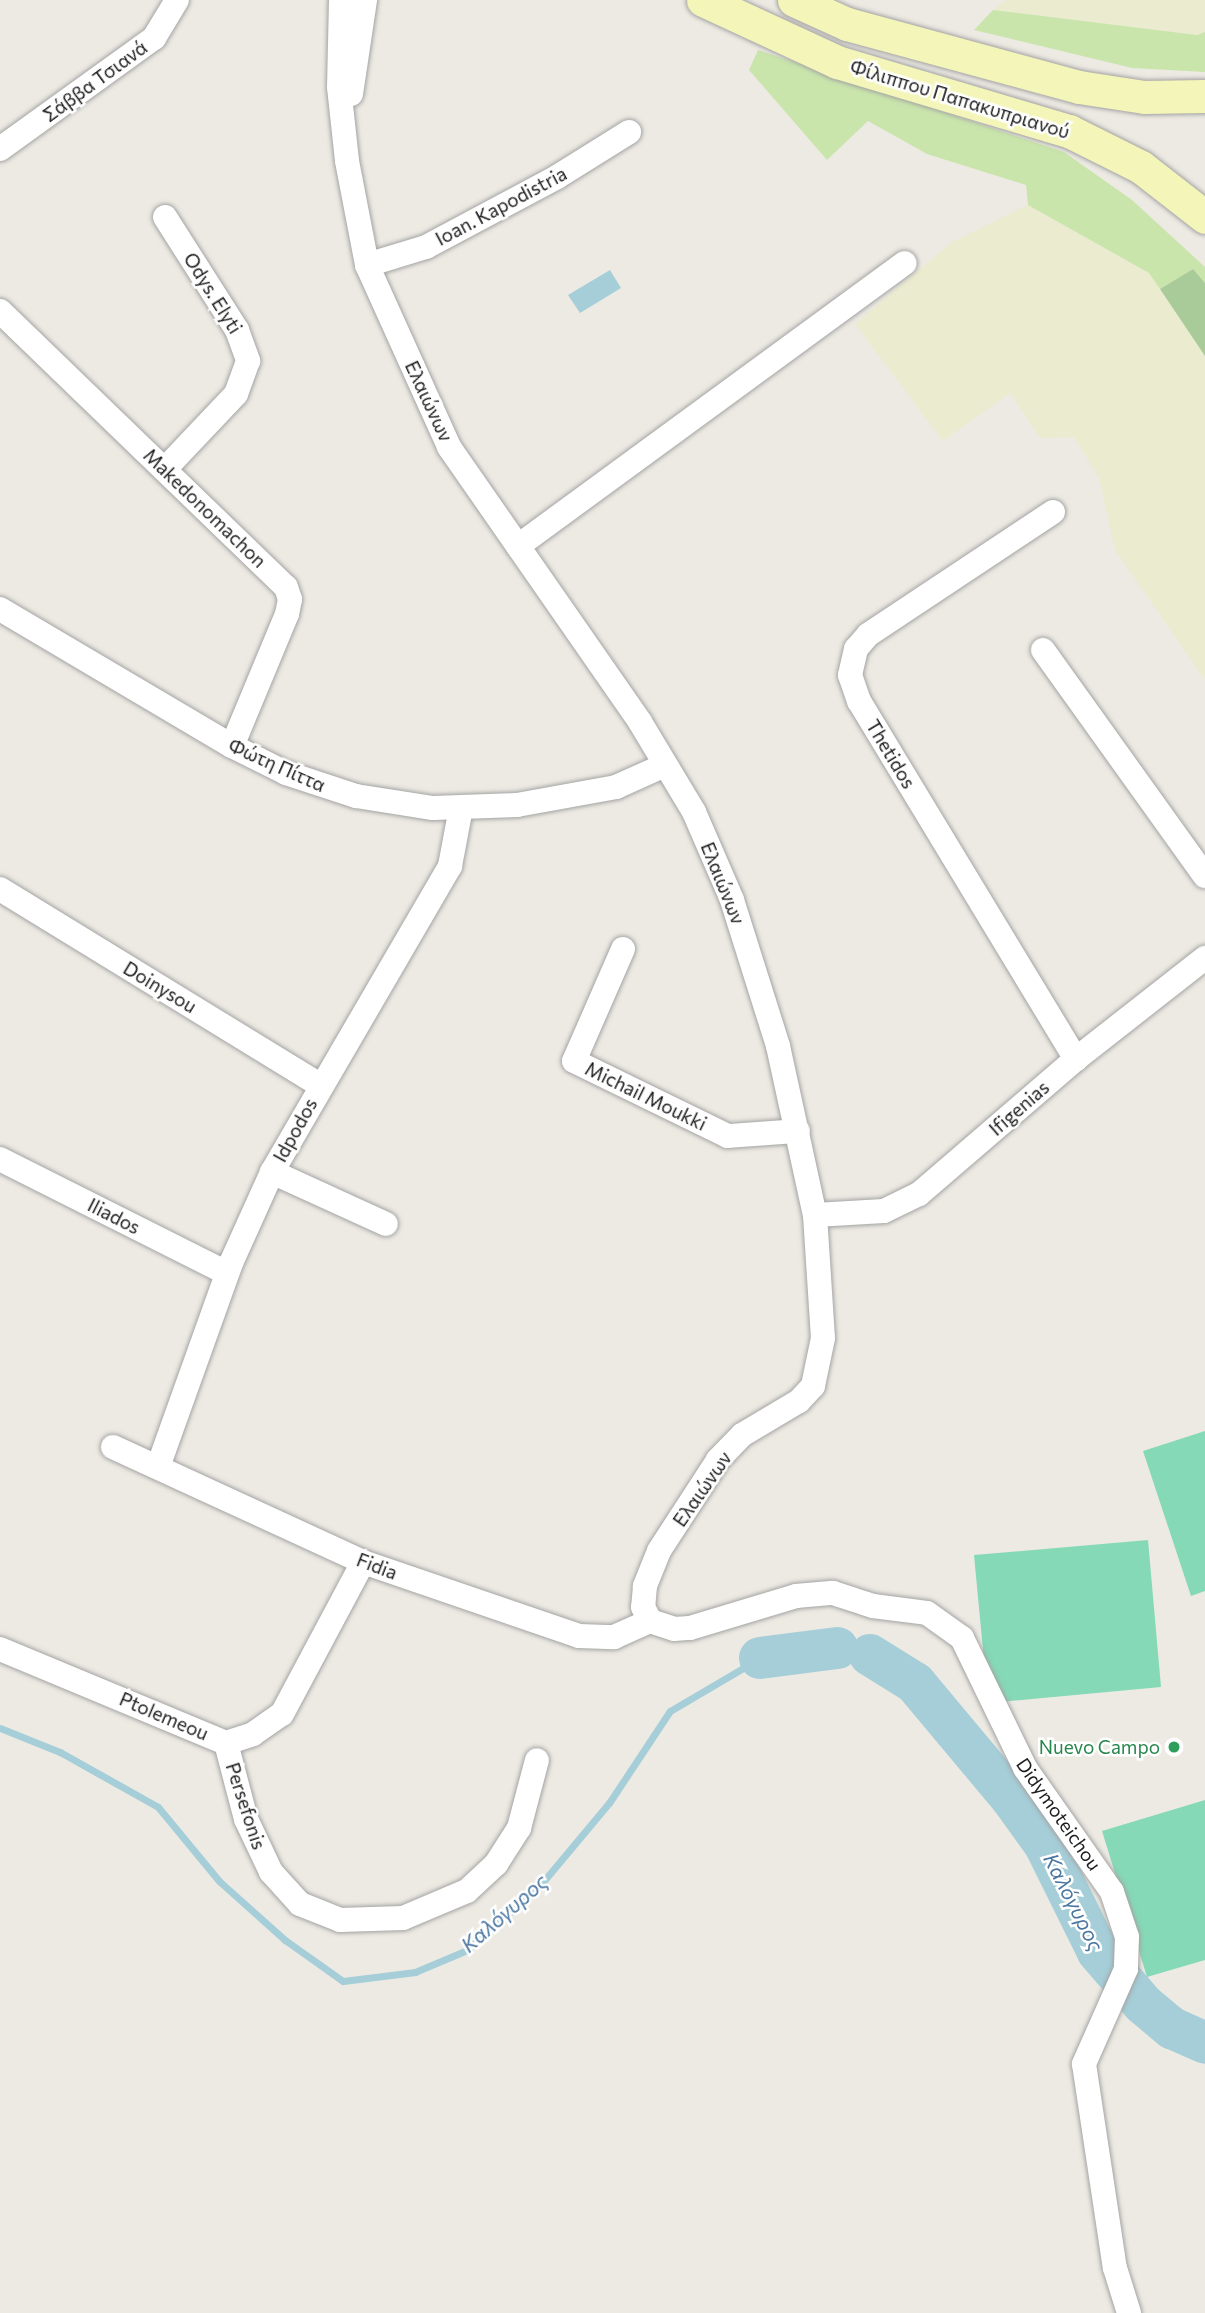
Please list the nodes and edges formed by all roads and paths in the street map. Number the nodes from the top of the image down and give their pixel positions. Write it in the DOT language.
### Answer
graph roads {
  1 [pos="177,0"];
  2 [pos="365,0"];
  3 [pos="703,0"];
  4 [pos="794,0"];
  5 [pos="340,1"];
  6 [pos="1205,96"];
  7 [pos="629,132"];
  8 [pos="0,149"];
  9 [pos="347,161"];
  10 [pos="165,217"];
  11 [pos="1205,217"];
  12 [pos="905,263"];
  13 [pos="366,265"];
  14 [pos="0,312"];
  15 [pos="165,469"];
  16 [pos="1053,512"];
  17 [pos="518,546"];
  18 [pos="0,609"];
  19 [pos="1043,650"];
  20 [pos="232,746"];
  21 [pos="665,765"];
  22 [pos="461,808"];
  23 [pos="1205,876"];
  24 [pos="0,889"];
  25 [pos="623,949"];
  26 [pos="1205,958"];
  27 [pos="1076,1059"];
  28 [pos="320,1085"];
  29 [pos="798,1130"];
  30 [pos="0,1159"];
  31 [pos="272,1172"];
  32 [pos="816,1215"];
  33 [pos="386,1224"];
  34 [pos="227,1273"];
  35 [pos="113,1447"];
  36 [pos="158,1467"];
  37 [pos="363,1562"];
  38 [pos="650,1621"];
  39 [pos="0,1649"];
  40 [pos="226,1742"];
  41 [pos="537,1760"];
  42 [pos="1129,2313"];
  1 -- 8 [label="street, Σάββα Τσιανά"];
  2 -- 9 [label="street, Ελαιώνων"];
  3 -- 11 [label="main road, Φίλιππου Παπακυπριανού"];
  4 -- 6 [label="main road, Φίλιππου Παπακυπριανού"];
  5 -- 9 [label="street, Ελαιώνων"];
  7 -- 13 [label="street, Ioan. Kapodistria"];
  9 -- 13 [label="street, Ελαιώνων"];
  10 -- 15 [label="street, Odys. Elyti"];
  12 -- 17 [label="street"];
  13 -- 17 [label="street, Ελαιώνων"];
  14 -- 15 [label="street, Makedonomachon"];
  15 -- 20 [label="street, Makedonomachon"];
  16 -- 27 [label="street, Thetidos"];
  17 -- 21 [label="street, Ελαιώνων"];
  18 -- 20 [label="street, Φώτη Πίττα"];
  19 -- 23 [label="street"];
  20 -- 22 [label="street, Φώτη Πίττα"];
  21 -- 22 [label="street, Φώτη Πίττα"];
  21 -- 29 [label="street, Ελαιώνων"];
  22 -- 28 [label="street, Idpodos"];
  24 -- 28 [label="street, Doinysou"];
  25 -- 29 [label="street, Michail Moukki"];
  26 -- 27 [label="street, Ifigenias"];
  27 -- 32 [label="street, Ifigenias"];
  28 -- 31 [label="street, Idpodos"];
  29 -- 32 [label="street, Ελαιώνων"];
  30 -- 34 [label="street, Iliados"];
  31 -- 33 [label="street"];
  31 -- 34 [label="street, Idpodos"];
  32 -- 38 [label="street, Ελαιώνων"];
  34 -- 36 [label="street, Idpodos"];
  35 -- 36 [label="street, Fidia"];
  36 -- 37 [label="street, Fidia"];
  37 -- 38 [label="street, Fidia"];
  37 -- 40 [label="street, Ptolemeou"];
  38 -- 42 [label="street, Didymoteichou"];
  39 -- 40 [label="street, Ptolemeou"];
  40 -- 41 [label="street, Persefonis"];
}
